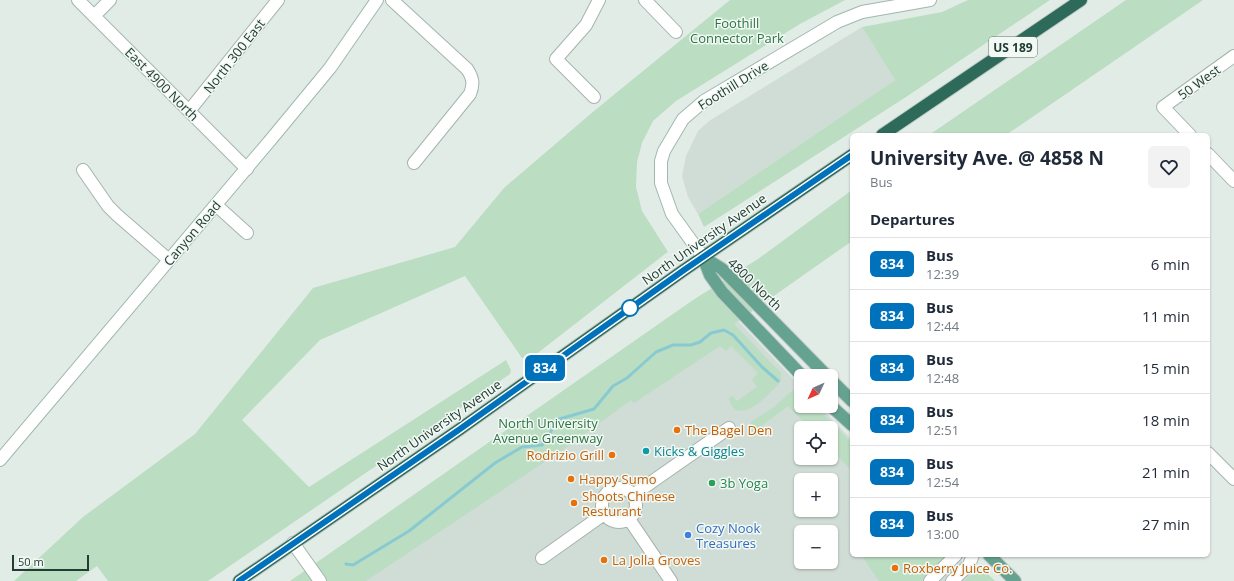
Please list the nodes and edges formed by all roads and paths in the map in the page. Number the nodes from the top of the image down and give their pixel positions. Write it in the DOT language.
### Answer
graph roads {
  1 [pos="78,0"];
  2 [pos="110,0"];
  3 [pos="278,0"];
  4 [pos="378,0"];
  5 [pos="392,0"];
  6 [pos="599,0"];
  7 [pos="645,0"];
  8 [pos="930,0"];
  9 [pos="1081,0"];
  10 [pos="94,16"];
  11 [pos="676,32"];
  12 [pos="1234,56"];
  13 [pos="594,97"];
  14 [pos="189,111"];
  15 [pos="885,133"];
  16 [pos="1188,133"];
  17 [pos="850,156"];
  18 [pos="1210,156"];
  19 [pos="414,163"];
  20 [pos="246,169"];
  21 [pos="83,170"];
  22 [pos="1234,181"];
  23 [pos="216,205"];
  24 [pos="247,233"];
  25 [pos="703,257"];
  26 [pos="169,260"];
  27 [pos="795,369"];
  28 [pos="820,369"];
  29 [pos="838,387"];
  30 [pos="850,399"];
  31 [pos="838,412"];
  32 [pos="850,423"];
  33 [pos="730,427"];
  34 [pos="1210,455"];
  35 [pos="0,460"];
  36 [pos="1234,479"];
  37 [pos="633,495"];
  38 [pos="604,514"];
  39 [pos="629,519"];
  40 [pos="293,543"];
  41 [pos="954,557"];
  42 [pos="973,557"];
  43 [pos="991,557"];
  44 [pos="542,558"];
  45 [pos="239,581"];
  46 [pos="320,581"];
  47 [pos="671,581"];
  48 [pos="930,581"];
  49 [pos="952,581"];
  50 [pos="1015,581"];
  1 -- 10 [label="street, East 4900 North"];
  2 -- 10 [label="street"];
  3 -- 14 [label="street, North 300 East"];
  4 -- 20 [label="street, Canyon Road"];
  5 -- 19 [label="street"];
  6 -- 13 [label="street"];
  7 -- 11 [label="street"];
  8 -- 25 [label="street, Foothill Drive"];
  9 -- 15 [label="highway, US 189"];
  10 -- 14 [label="street, East 4900 North"];
  12 -- 16 [label="street, 50 West"];
  14 -- 20 [label="street, East 4900 North"];
  17 -- 25 [label="highway, North University Avenue"];
  18 -- 22 [label="street"];
  20 -- 23 [label="street, Canyon Road"];
  21 -- 26 [label="street"];
  23 -- 24 [label="street"];
  23 -- 26 [label="street, Canyon Road"];
  25 -- 27 [label="main road, 4800 North"];
  25 -- 28 [label="main road, 4800 North"];
  25 -- 40 [label="highway, North University Avenue"];
  26 -- 35 [label="street, Canyon Road"];
  29 -- 30 [label="main road"];
  31 -- 32 [label="main road"];
  33 -- 37 [label="street"];
  34 -- 36 [label="street"];
  37 -- 38 [label="street"];
  37 -- 39 [label="street"];
  38 -- 39 [label="street"];
  38 -- 44 [label="street"];
  39 -- 47 [label="street"];
  40 -- 45 [label="highway, North University Avenue"];
  40 -- 46 [label="street"];
  41 -- 48 [label="street"];
  42 -- 49 [label="street"];
  43 -- 50 [label="main road"];
}
